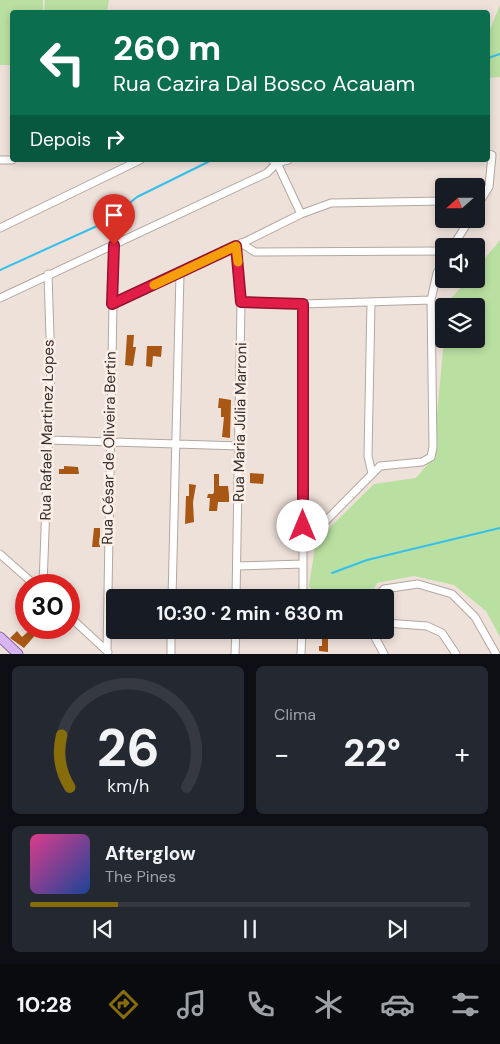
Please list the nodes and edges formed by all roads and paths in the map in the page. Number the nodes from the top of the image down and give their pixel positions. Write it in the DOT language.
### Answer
graph roads {
  1 [pos="136,162"];
  2 [pos="274,162"];
  3 [pos="490,162"];
  4 [pos="485,193"];
  5 [pos="435,201"];
  6 [pos="301,214"];
  7 [pos="0,228"];
  8 [pos="114,245"];
  9 [pos="238,245"];
  10 [pos="435,251"];
  11 [pos="48,274"];
  12 [pos="180,274"];
  13 [pos="435,283"];
  14 [pos="0,298"];
  15 [pos="430,300"];
  16 [pos="241,302"];
  17 [pos="371,302"];
  18 [pos="112,304"];
  19 [pos="303,304"];
  20 [pos="48,440"];
  21 [pos="109,442"];
  22 [pos="174,443"];
  23 [pos="240,446"];
  24 [pos="372,474"];
  25 [pos="303,544"];
  26 [pos="0,554"];
  27 [pos="303,564"];
  28 [pos="237,566"];
  29 [pos="23,574"];
  30 [pos="43,574"];
  31 [pos="304,588"];
  32 [pos="172,589"];
  33 [pos="236,589"];
  34 [pos="384,589"];
  35 [pos="394,624"];
  36 [pos="80,626"];
  37 [pos="0,637"];
  38 [pos="171,639"];
  39 [pos="236,639"];
  40 [pos="302,639"];
  41 [pos="376,639"];
  42 [pos="108,653"];
  43 [pos="18,654"];
  44 [pos="171,654"];
  45 [pos="235,654"];
  46 [pos="301,654"];
  47 [pos="384,654"];
  48 [pos="456,654"];
  49 [pos="496,654"];
  1 -- 7 [label="street"];
  2 -- 6 [label="street"];
  2 -- 8 [label="street"];
  3 -- 4 [label="street"];
  5 -- 6 [label="street"];
  6 -- 9 [label="street"];
  8 -- 11 [label="street"];
  8 -- 18 [label="street, Rua César de Oliveira Bertin"];
  9 -- 10 [label="street"];
  9 -- 12 [label="street"];
  9 -- 16 [label="street, Rua Maria Júlia Marroni"];
  11 -- 14 [label="street"];
  11 -- 20 [label="street, Rua Rafael Martinez Lopes"];
  12 -- 18 [label="street"];
  12 -- 22 [label="street"];
  13 -- 15 [label="street"];
  15 -- 17 [label="street"];
  15 -- 24 [label="street"];
  16 -- 19 [label="street"];
  16 -- 23 [label="street, Rua Maria Júlia Marroni"];
  17 -- 19 [label="street"];
  17 -- 24 [label="street"];
  18 -- 21 [label="street, Rua César de Oliveira Bertin"];
  19 -- 25 [label="street"];
  20 -- 21 [label="street"];
  20 -- 30 [label="street, Rua Rafael Martinez Lopes"];
  21 -- 22 [label="street"];
  21 -- 42 [label="street, Rua César de Oliveira Bertin"];
  22 -- 23 [label="street"];
  22 -- 32 [label="street"];
  23 -- 28 [label="street, Rua Maria Júlia Marroni"];
  24 -- 25 [label="street"];
  25 -- 27 [label="street"];
  26 -- 29 [label="street"];
  27 -- 28 [label="street"];
  27 -- 31 [label="street"];
  28 -- 33 [label="street, Rua Maria Júlia Marroni"];
  34 -- 49 [label="street"];
  35 -- 48 [label="street"];
  36 -- 42 [label="street"];
  37 -- 43 [label="main road"];
  38 -- 44 [label="street"];
  39 -- 45 [label="street"];
  40 -- 46 [label="street"];
  41 -- 47 [label="street"];
}
